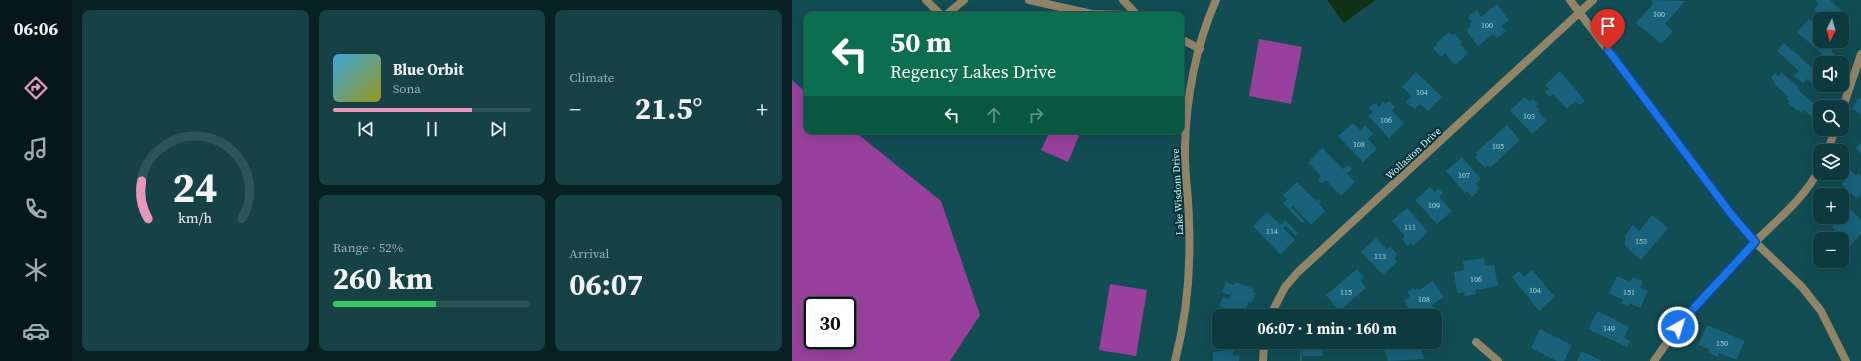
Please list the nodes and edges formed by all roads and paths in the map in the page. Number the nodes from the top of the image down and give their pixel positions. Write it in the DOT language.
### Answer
graph roads {
  1 [pos="926,0"];
  2 [pos="964,0"];
  3 [pos="1029,0"];
  4 [pos="1123,0"];
  5 [pos="1216,0"];
  6 [pos="1570,0"];
  7 [pos="1593,0"];
  8 [pos="938,12"];
  9 [pos="950,12"];
  10 [pos="1083,12"];
  11 [pos="1134,12"];
  12 [pos="1579,12"];
  13 [pos="1184,41"];
  14 [pos="1200,49"];
  15 [pos="1861,54"];
  16 [pos="1845,100"];
  17 [pos="1814,180"];
  18 [pos="1755,242"];
  19 [pos="1274,309"];
  20 [pos="1476,342"];
  21 [pos="1264,349"];
  22 [pos="1175,361"];
  23 [pos="1263,361"];
  24 [pos="1498,361"];
  25 [pos="1654,361"];
  26 [pos="1846,361"];
  1 -- 8 [label="street"];
  2 -- 9 [label="street"];
  3 -- 10 [label="street"];
  4 -- 11 [label="street"];
  5 -- 14 [label="street, Lake Wisdom Drive"];
  6 -- 12 [label="street"];
  7 -- 12 [label="street, Wollaston Drive"];
  12 -- 18 [label="street"];
  12 -- 19 [label="street, Wollaston Drive"];
  13 -- 14 [label="street"];
  14 -- 22 [label="street, Lake Wisdom Drive"];
  15 -- 16 [label="street"];
  17 -- 18 [label="street"];
  18 -- 25 [label="street"];
  18 -- 26 [label="street"];
  20 -- 24 [label="street"];
  21 -- 23 [label="street"];
}
